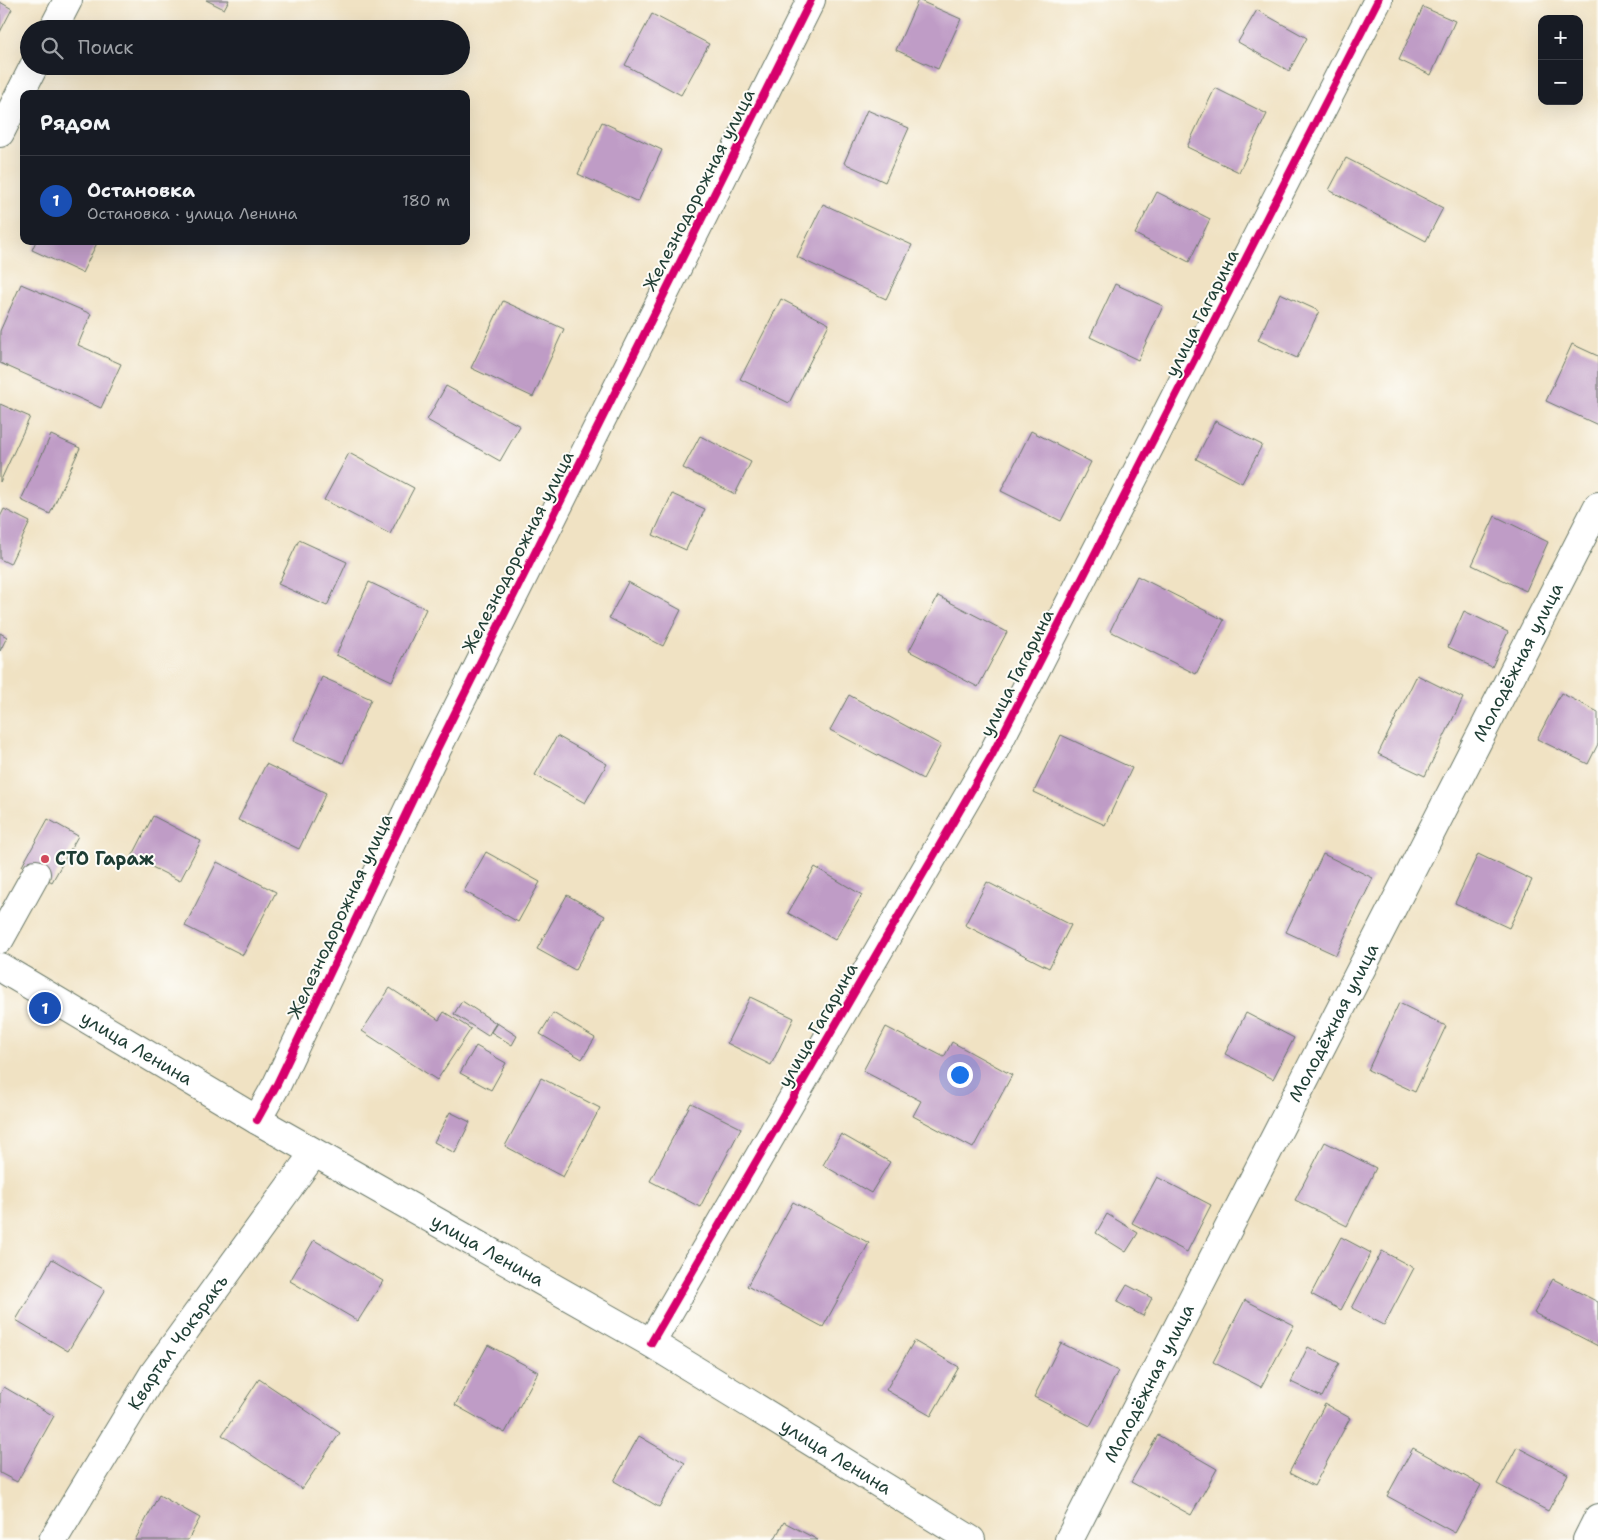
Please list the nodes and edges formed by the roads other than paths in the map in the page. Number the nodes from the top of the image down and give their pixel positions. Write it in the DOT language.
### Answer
graph roads {
  1 [pos="68,0"];
  2 [pos="811,0"];
  3 [pos="1378,0"];
  4 [pos="58,20"];
  5 [pos="29,75"];
  6 [pos="22,90"];
  7 [pos="20,94"];
  8 [pos="0,133"];
  9 [pos="1598,506"];
  10 [pos="36,874"];
  11 [pos="0,939"];
  12 [pos="0,967"];
  13 [pos="257,1120"];
  14 [pos="314,1153"];
  15 [pos="651,1343"];
  16 [pos="1598,1518"];
  17 [pos="53,1540"];
  18 [pos="971,1540"];
  19 [pos="1068,1540"];
  20 [pos="1587,1540"];
  1 -- 4 [label="street"];
  2 -- 13 [label="street, Железнодорожная улица"];
  3 -- 15 [label="street, улица Гагарина"];
  5 -- 6 [label="street"];
  7 -- 8 [label="street"];
  9 -- 19 [label="street, Молодёжная улица"];
  10 -- 11 [label="street"];
  12 -- 13 [label="street, улица Ленина"];
  13 -- 14 [label="street, улица Ленина"];
  14 -- 15 [label="street, улица Ленина"];
  14 -- 17 [label="street, Квартал Чокъракъ"];
  15 -- 18 [label="street, улица Ленина"];
  16 -- 20 [label="street"];
}
